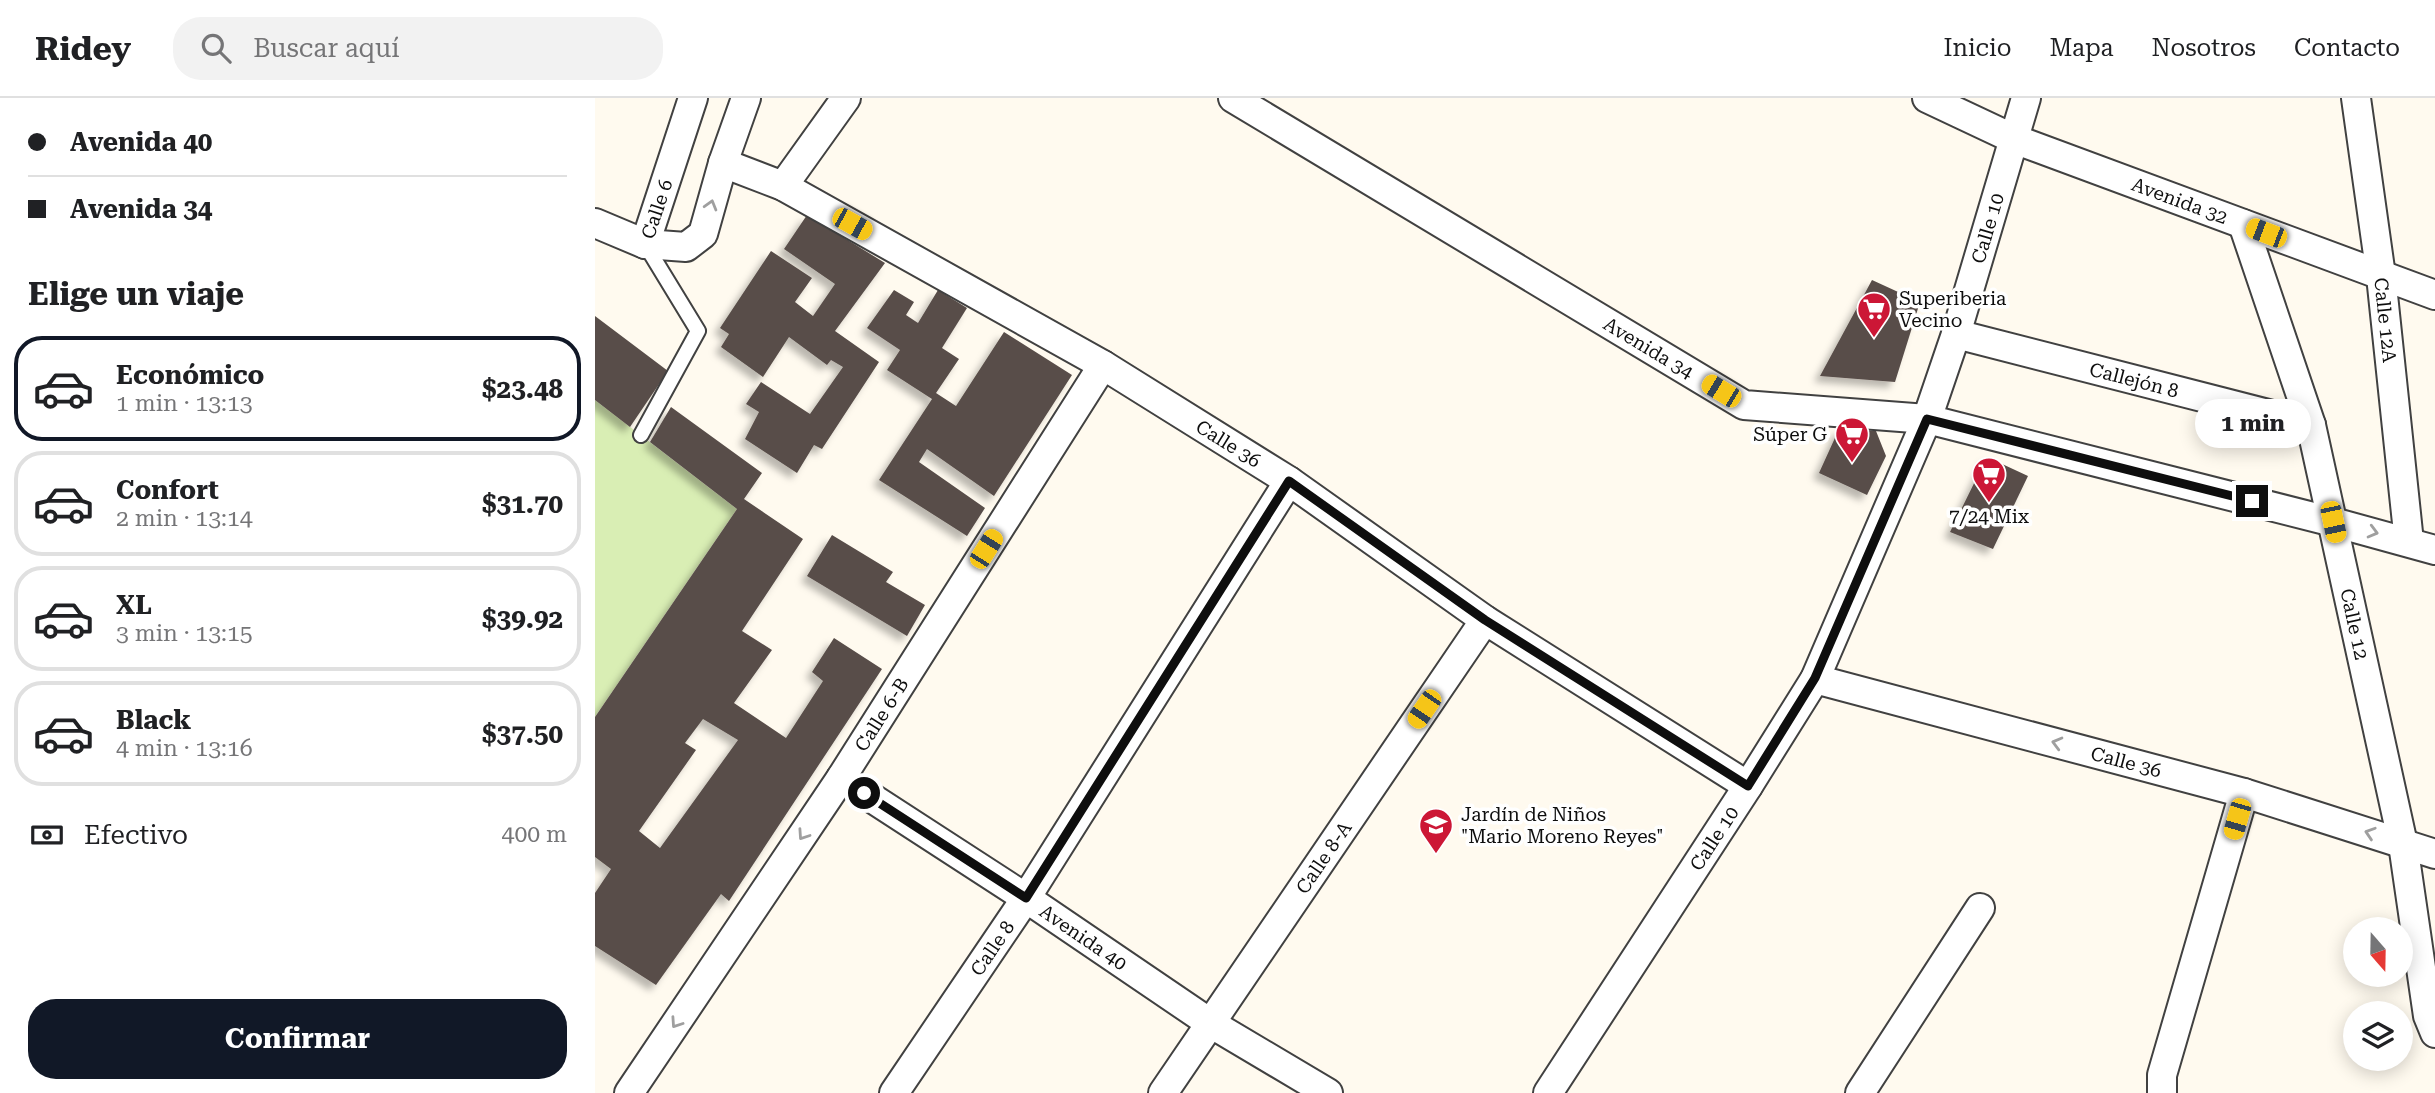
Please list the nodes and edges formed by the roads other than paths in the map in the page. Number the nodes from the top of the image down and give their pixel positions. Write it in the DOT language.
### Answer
graph roads {
  1 [pos="693,98"];
  2 [pos="746,98"];
  3 [pos="846,98"];
  4 [pos="1233,98"];
  5 [pos="1927,98"];
  6 [pos="2026,98"];
  7 [pos="2356,98"];
  8 [pos="2014,139"];
  9 [pos="723,163"];
  10 [pos="783,186"];
  11 [pos="595,223"];
  12 [pos="2243,224"];
  13 [pos="645,244"];
  14 [pos="2381,276"];
  15 [pos="2435,295"];
  16 [pos="1956,334"];
  17 [pos="1103,365"];
  18 [pos="1927,419"];
  19 [pos="2311,425"];
  20 [pos="641,435"];
  21 [pos="1289,481"];
  22 [pos="2333,522"];
  23 [pos="2422,546"];
  24 [pos="1485,620"];
  25 [pos="1815,678"];
  26 [pos="841,778"];
  27 [pos="1748,786"];
  28 [pos="2244,793"];
  29 [pos="2403,844"];
  30 [pos="2435,854"];
  31 [pos="1026,898"];
  32 [pos="1980,908"];
  33 [pos="1210,1023"];
  34 [pos="2434,1032"];
  35 [pos="629,1093"];
  36 [pos="894,1093"];
  37 [pos="1163,1093"];
  38 [pos="1328,1093"];
  39 [pos="1548,1093"];
  40 [pos="1860,1093"];
  41 [pos="2162,1093"];
  1 -- 13 [label="street, Calle 6"];
  2 -- 9 [label="street, Calle 6"];
  3 -- 10 [label="street"];
  4 -- 18 [label="street, Avenida 34"];
  5 -- 8 [label="street, Avenida 32"];
  6 -- 8 [label="street, Calle 10"];
  7 -- 14 [label="street, Calle 12A"];
  8 -- 12 [label="street, Avenida 32"];
  8 -- 16 [label="street, Calle 10"];
  9 -- 10 [label="street, Calle 36"];
  13 -- 9 [label="street, Calle 6, one-way"];
  10 -- 17 [label="street, Calle 36"];
  11 -- 13 [label="street"];
  12 -- 14 [label="street, Avenida 32"];
  12 -- 19 [label="street, Calle 12"];
  13 -- 20 [label="lane"];
  14 -- 15 [label="street, Avenida 32"];
  14 -- 23 [label="street, Calle 12A"];
  16 -- 18 [label="street, Calle 10"];
  16 -- 19 [label="street, Callejón 8"];
  17 -- 21 [label="street, Calle 36"];
  17 -- 26 [label="street, Calle 6-B"];
  18 -- 22 [label="street, Avenida 34"];
  18 -- 25 [label="street, Calle 10"];
  19 -- 22 [label="street, Calle 12"];
  21 -- 24 [label="street, Calle 36"];
  21 -- 31 [label="street, Calle 8"];
  22 -- 23 [label="street, Avenida 34, one-way"];
  22 -- 29 [label="street, Calle 12"];
  24 -- 27 [label="street, Calle 36"];
  24 -- 33 [label="street, Calle 8-A"];
  25 -- 27 [label="street, Calle 10"];
  28 -- 25 [label="street, Calle 36, one-way"];
  26 -- 31 [label="street, Avenida 40"];
  26 -- 35 [label="street, Calle 6-B, one-way"];
  27 -- 39 [label="street, Calle 10"];
  29 -- 28 [label="street, Calle 36, one-way"];
  28 -- 41 [label="street"];
  29 -- 30 [label="street, Calle 36"];
  29 -- 34 [label="street, Calle 12"];
  31 -- 33 [label="street, Avenida 40"];
  31 -- 36 [label="street, Calle 8"];
  32 -- 40 [label="street"];
  33 -- 37 [label="street, Calle 8-A"];
  33 -- 38 [label="street, Avenida 40"];
}
